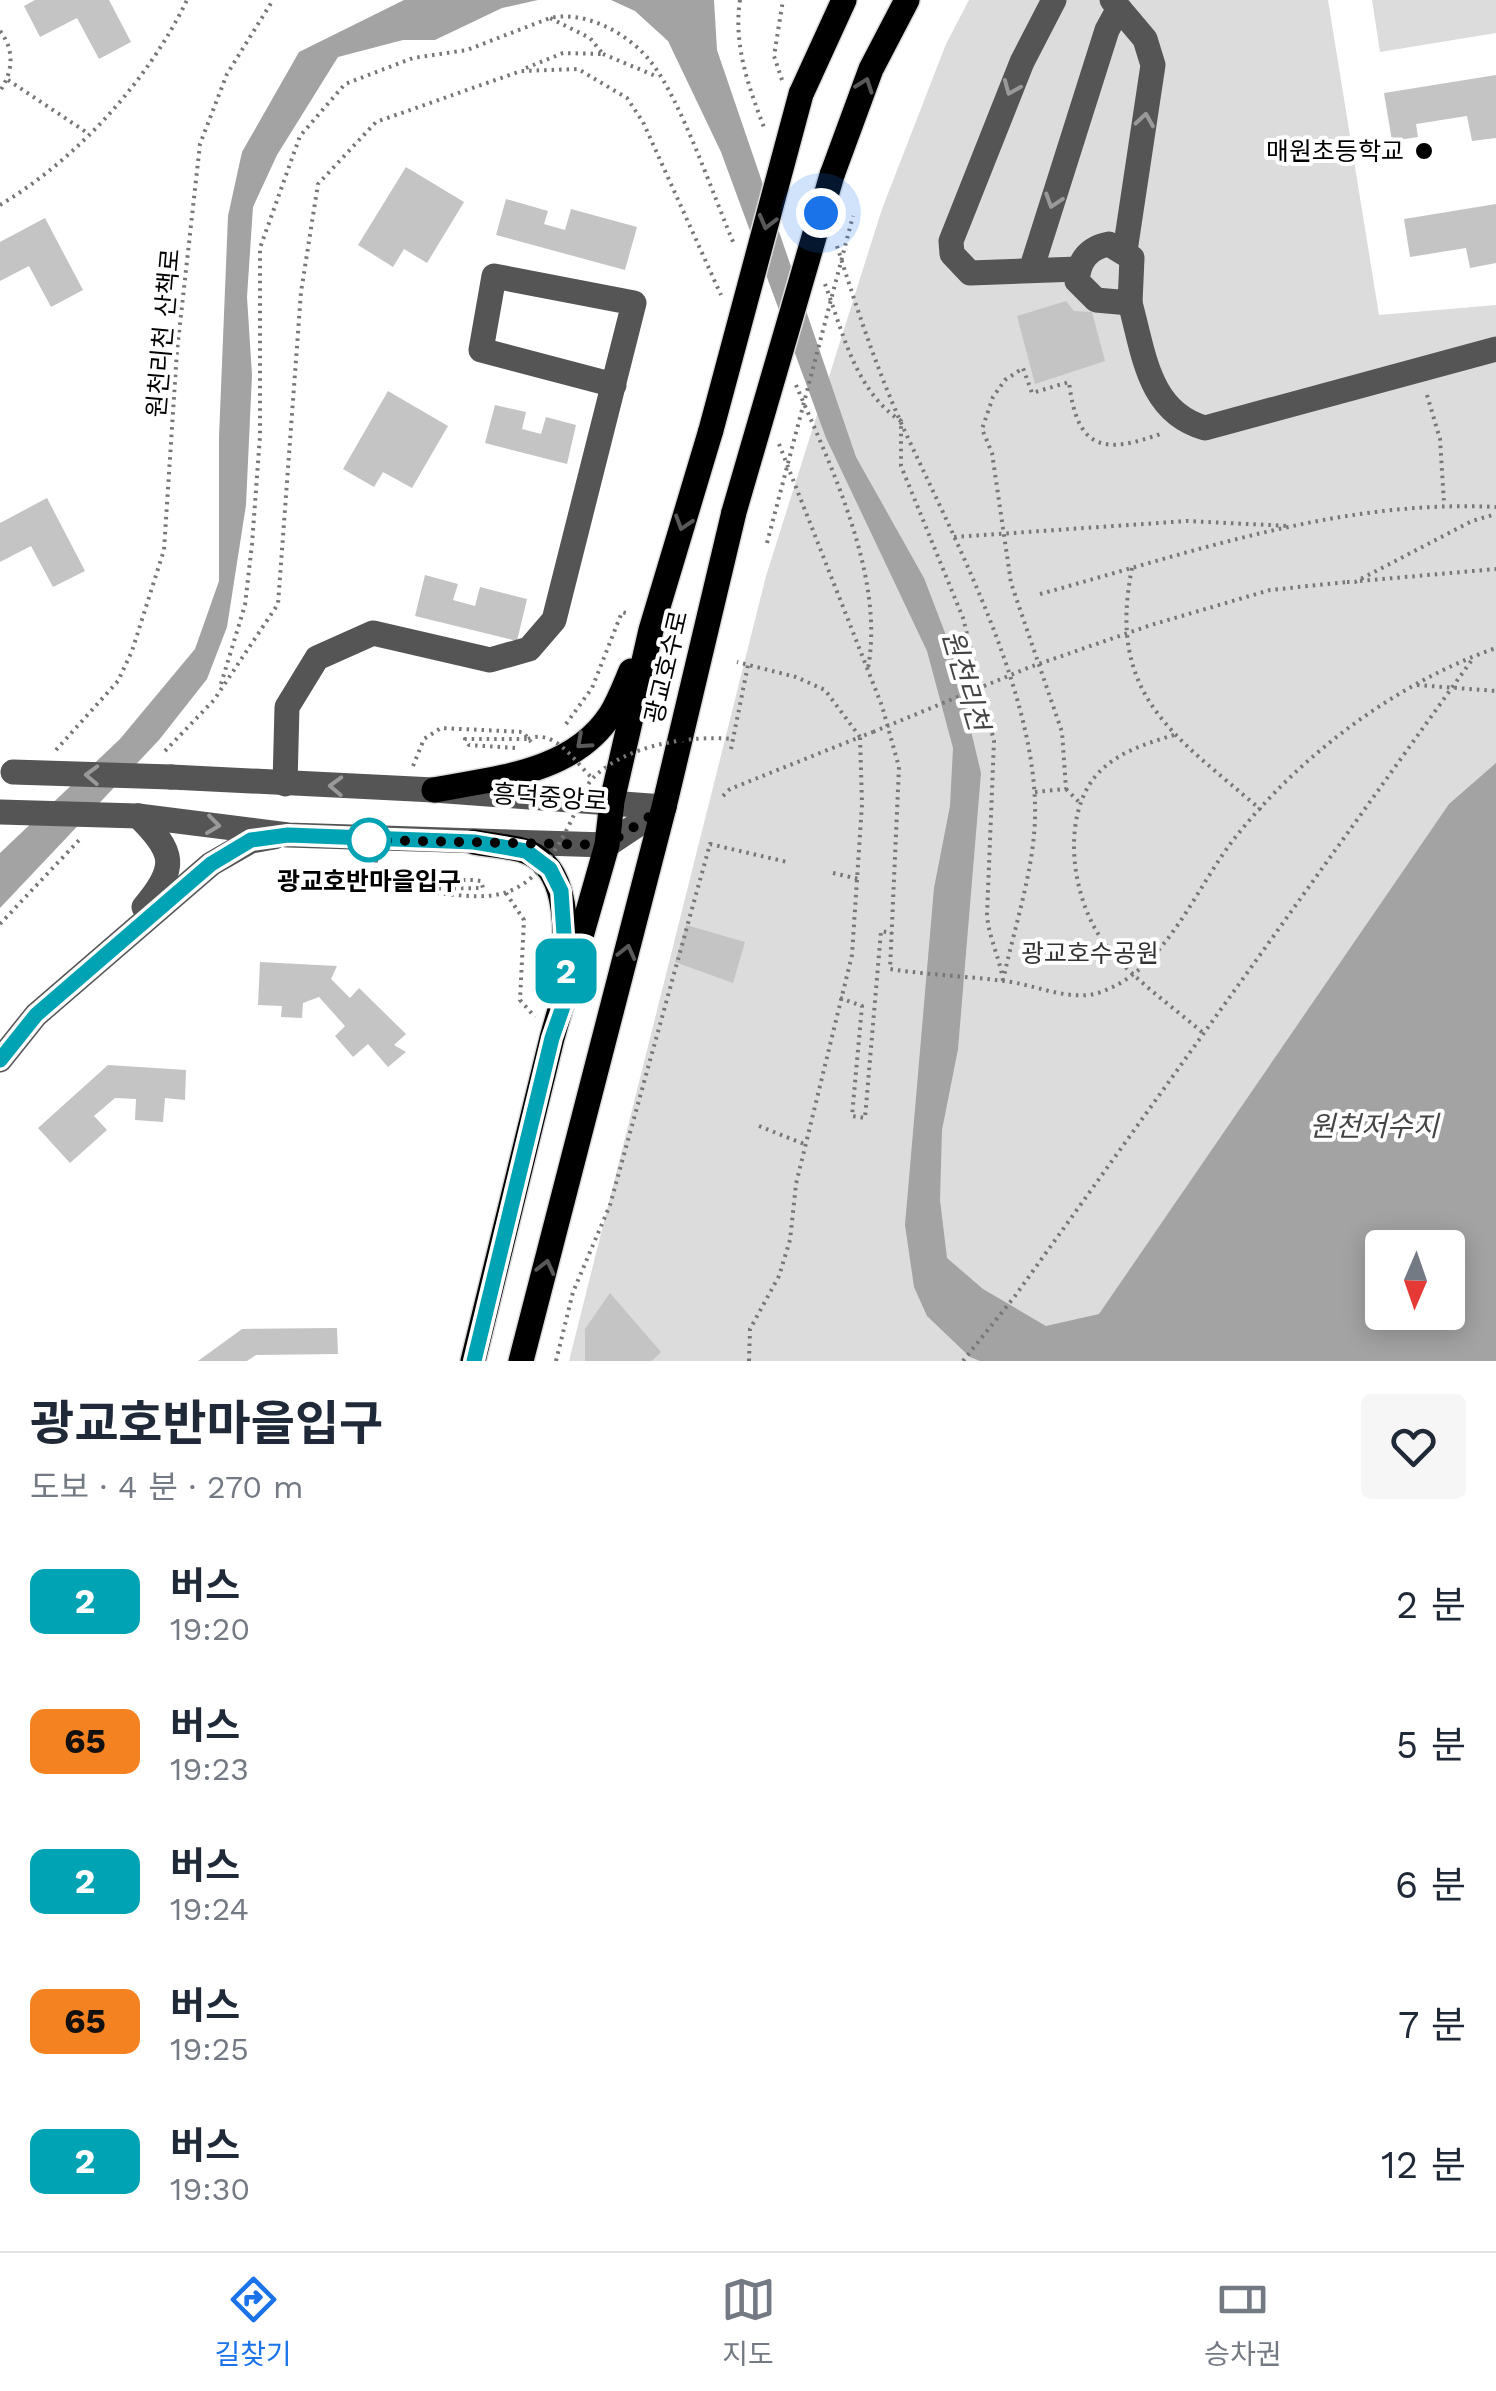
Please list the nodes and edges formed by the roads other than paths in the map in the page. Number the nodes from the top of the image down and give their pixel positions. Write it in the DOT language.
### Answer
graph roads {
  1 [pos="844,0"];
  2 [pos="908,0"];
  3 [pos="1054,0"];
  4 [pos="1115,5"];
  5 [pos="1125,251"];
  6 [pos="1078,269"];
  7 [pos="1030,270"];
  8 [pos="1130,303"];
  9 [pos="1496,349"];
  10 [pos="614,384"];
  11 [pos="652,625"];
  12 [pos="7,772"];
  13 [pos="285,784"];
  14 [pos="434,790"];
  15 [pos="612,801"];
  16 [pos="664,807"];
  17 [pos="0,812"];
  18 [pos="138,816"];
  19 [pos="288,835"];
  20 [pos="474,842"];
  21 [pos="607,845"];
  22 [pos="103,956"];
  23 [pos="568,992"];
  24 [pos="0,1060"];
  25 [pos="474,1361"];
  26 [pos="522,1361"];
  1 -- 11 [label="main road, 광교호수로, one-way, bridge"];
  16 -- 2 [label="main road, 광교호수로, one-way, bridge"];
  3 -- 7 [label="street, one-way"];
  5 -- 4 [label="street, one-way"];
  4 -- 7 [label="street, one-way"];
  5 -- 6 [label="street"];
  5 -- 8 [label="street"];
  6 -- 7 [label="street"];
  6 -- 8 [label="street"];
  8 -- 9 [label="street"];
  10 -- 10 [label="street"];
  10 -- 13 [label="street"];
  11 -- 14 [label="main road, one-way"];
  11 -- 15 [label="main road, 광교호수로"];
  13 -- 12 [label="street, 흥덕중앙로, one-way, bridge"];
  14 -- 13 [label="street, 흥덕중앙로, one-way"];
  14 -- 15 [label="street, 흥덕중앙로"];
  15 -- 16 [label="street, 흥덕중앙로"];
  15 -- 21 [label="main road, 광교호수로"];
  16 -- 21 [label="street, 흥덕중앙로"];
  26 -- 16 [label="main road, 광교호수로, one-way"];
  17 -- 18 [label="street, 흥덕중앙로, bridge"];
  18 -- 19 [label="street, 흥덕중앙로, one-way"];
  18 -- 22 [label="street"];
  19 -- 20 [label="street, 흥덕중앙로"];
  19 -- 22 [label="street"];
  20 -- 21 [label="street, 흥덕중앙로"];
  20 -- 23 [label="main road"];
  21 -- 23 [label="main road, 광교호수로"];
  22 -- 24 [label="street"];
  23 -- 25 [label="main road, 광교호수로"];
}
